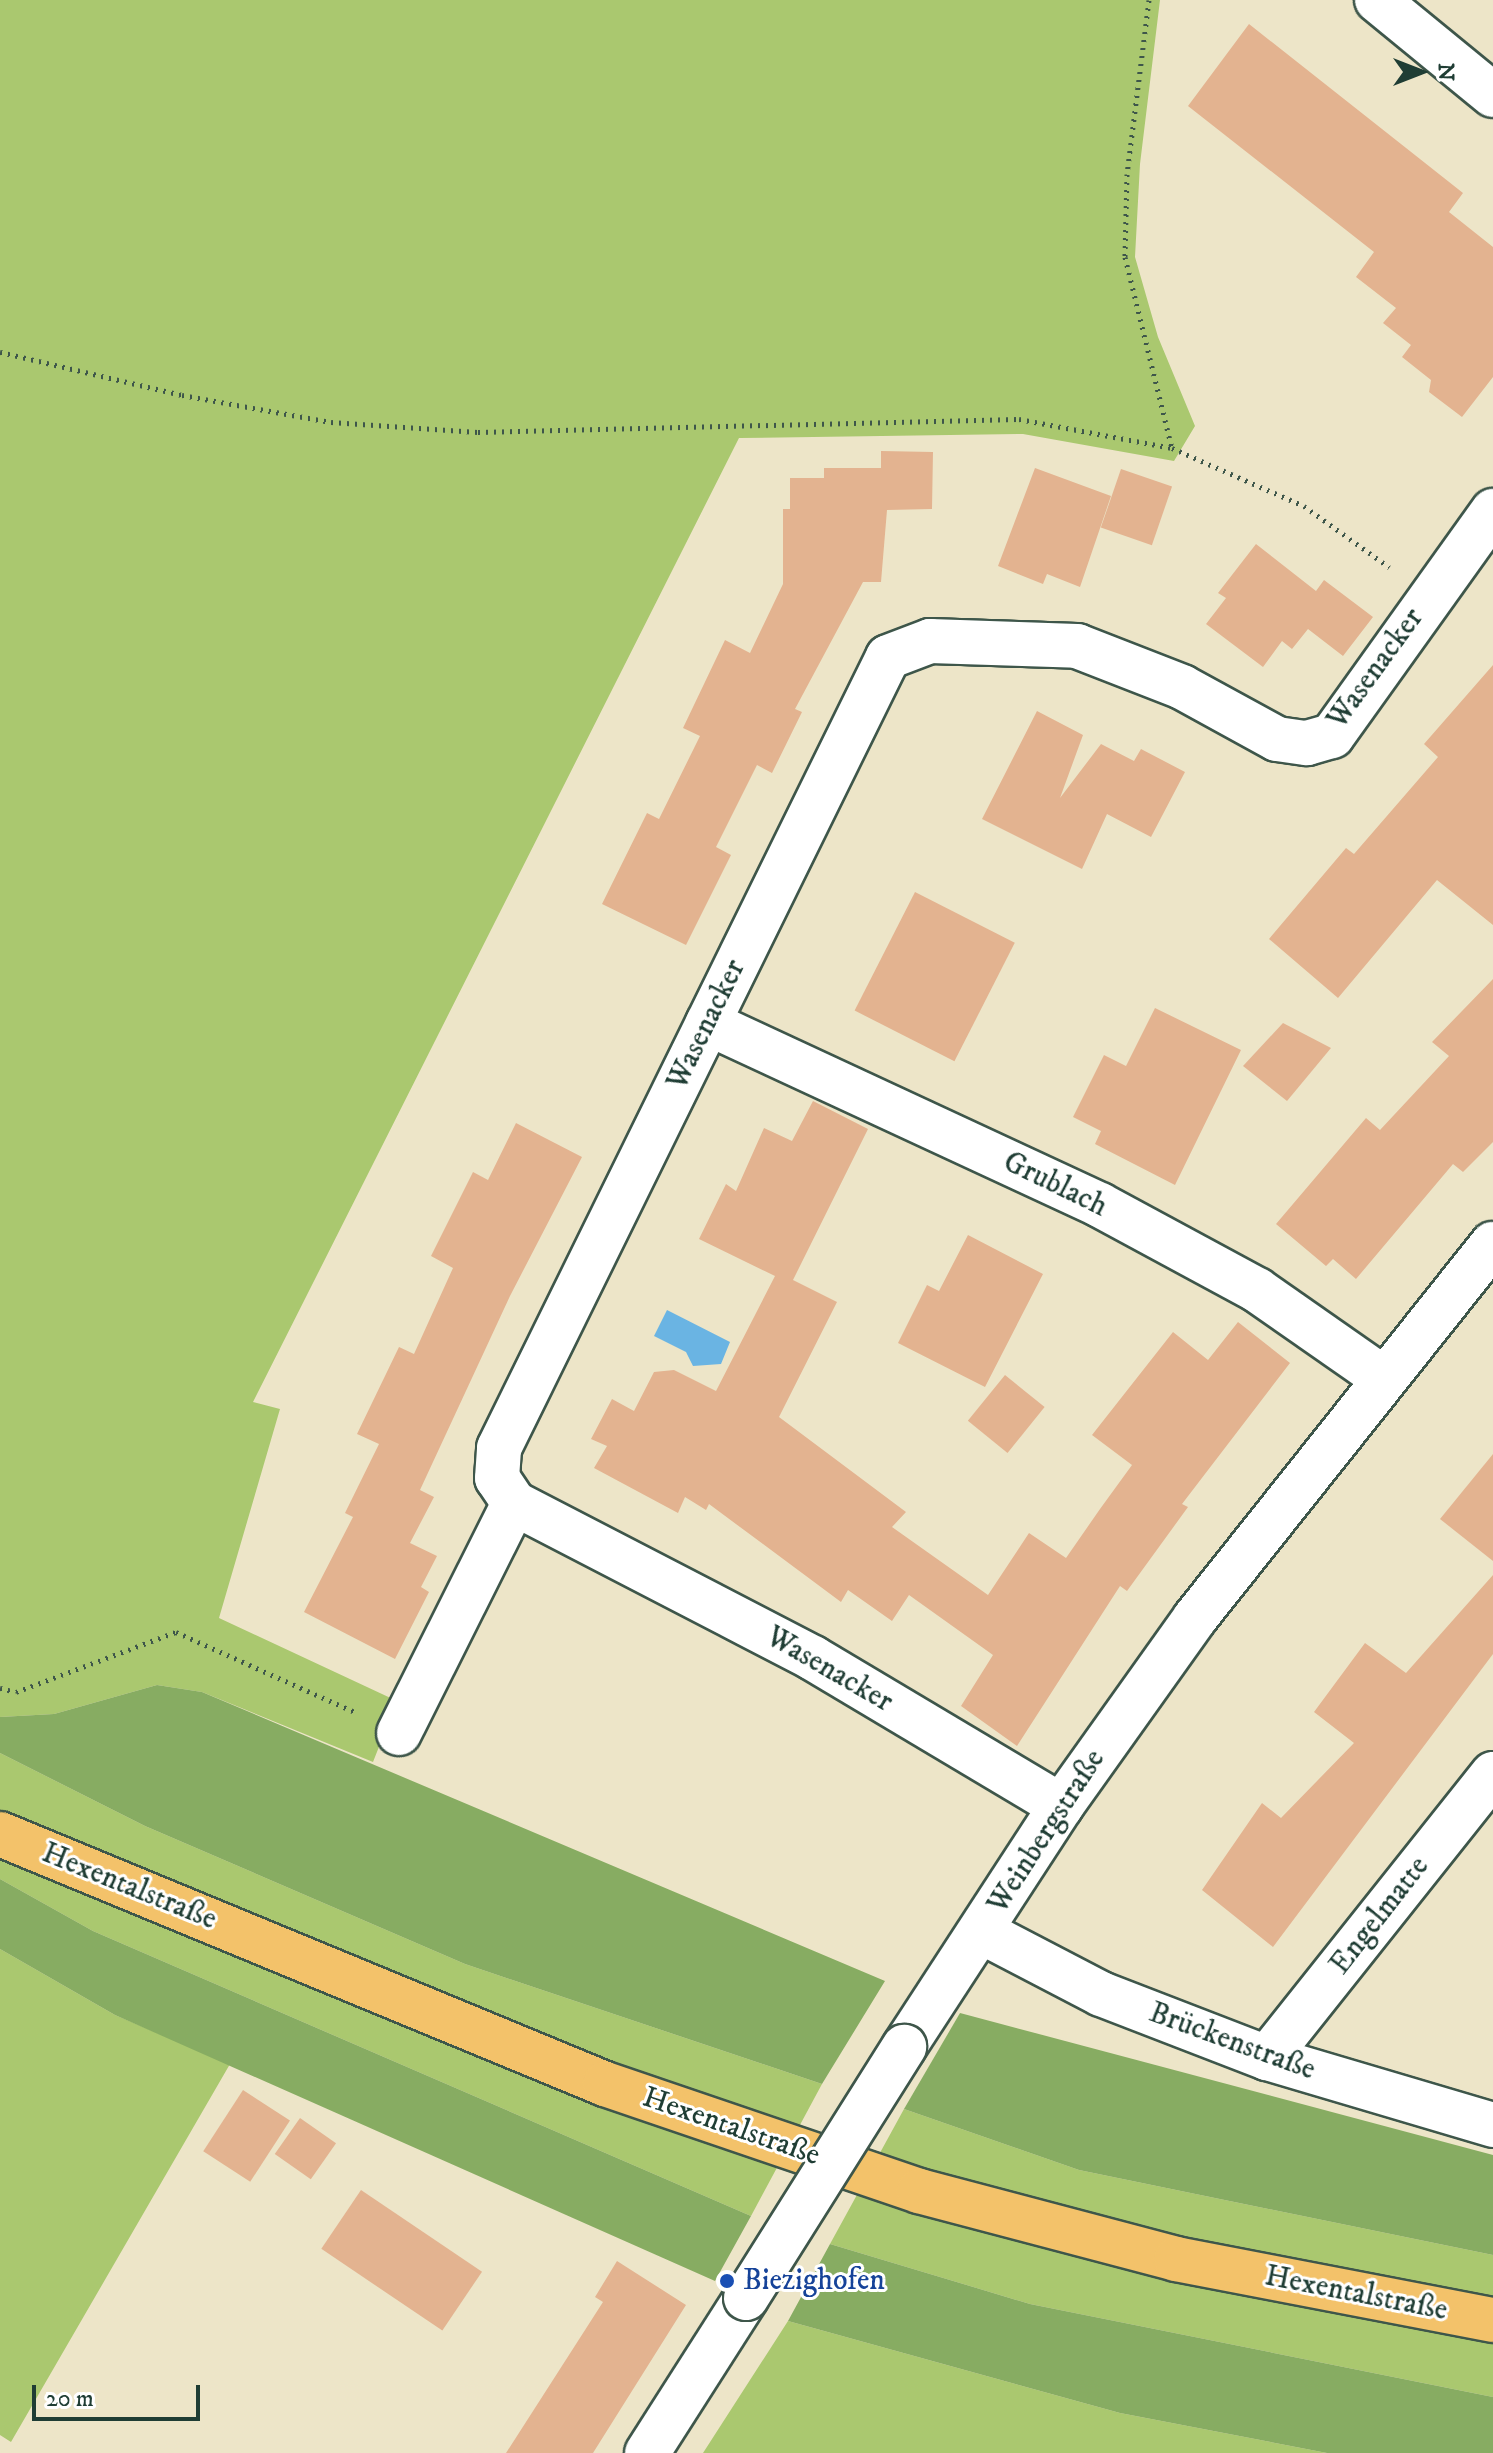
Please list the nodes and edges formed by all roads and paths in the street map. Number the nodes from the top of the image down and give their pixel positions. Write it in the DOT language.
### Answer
graph roads {
  1 [pos="1149,0"];
  2 [pos="1377,0"];
  3 [pos="1493,95"];
  4 [pos="0,352"];
  5 [pos="1172,448"];
  6 [pos="1493,511"];
  7 [pos="1428,595"];
  8 [pos="708,1023"];
  9 [pos="1493,1244"];
  10 [pos="1383,1378"];
  11 [pos="514,1503"];
  12 [pos="0,1688"];
  13 [pos="399,1733"];
  14 [pos="1493,1774"];
  15 [pos="1061,1806"];
  16 [pos="0,1834"];
  17 [pos="982,1932"];
  18 [pos="1267,2058"];
  19 [pos="1493,2125"];
  20 [pos="1493,2320"];
  21 [pos="647,2453"];
  1 -- 5 [label="path"];
  2 -- 3 [label="street"];
  4 -- 5 [label="path"];
  5 -- 7 [label="path"];
  6 -- 7 [label="street, Wasenacker"];
  7 -- 8 [label="street, Wasenacker"];
  8 -- 10 [label="street, Grublach"];
  8 -- 11 [label="street, Wasenacker"];
  9 -- 10 [label="street, Weinbergstraße"];
  10 -- 15 [label="street, Weinbergstraße"];
  11 -- 13 [label="street"];
  11 -- 15 [label="street, Wasenacker"];
  12 -- 13 [label="path"];
  14 -- 18 [label="street, Engelmatte"];
  15 -- 17 [label="street, Weinbergstraße"];
  16 -- 20 [label="main road, Hexentalstraße"];
  17 -- 18 [label="street, Brückenstraße"];
  17 -- 21 [label="street, Weinbergstraße, bridge"];
  18 -- 19 [label="street, Brückenstraße"];
}
